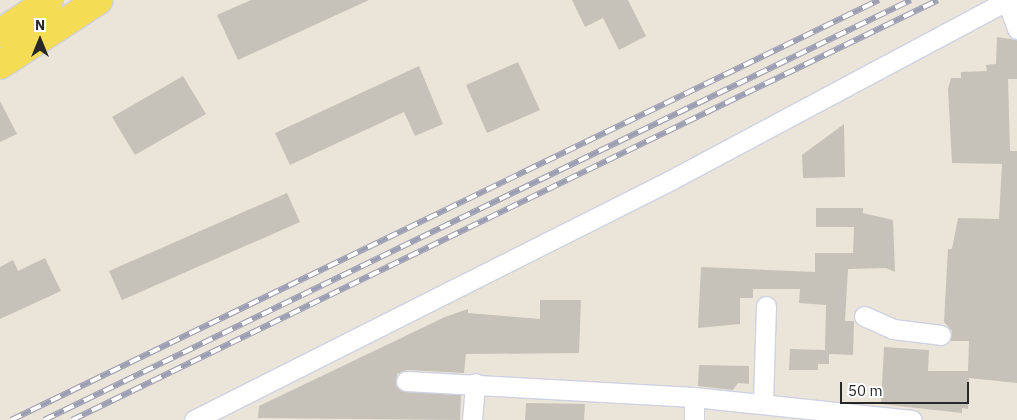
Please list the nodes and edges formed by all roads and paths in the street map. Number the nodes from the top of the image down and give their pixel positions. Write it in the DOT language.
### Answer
graph roads {
  1 [pos="49,0"];
  2 [pos="99,0"];
  3 [pos="1008,1"];
  4 [pos="1017,29"];
  5 [pos="0,33"];
  6 [pos="0,65"];
  7 [pos="766,306"];
  8 [pos="864,316"];
  9 [pos="941,335"];
  10 [pos="406,381"];
  11 [pos="475,383"];
  12 [pos="694,397"];
  13 [pos="763,402"];
  14 [pos="195,420"];
  15 [pos="472,420"];
  16 [pos="694,420"];
  17 [pos="912,420"];
  1 -- 5 [label="main road"];
  2 -- 6 [label="main road"];
  3 -- 4 [label="street"];
  3 -- 14 [label="street"];
  7 -- 13 [label="street"];
  8 -- 9 [label="street"];
  10 -- 11 [label="street"];
  11 -- 12 [label="street"];
  11 -- 15 [label="street"];
  12 -- 13 [label="street"];
  12 -- 16 [label="street"];
  13 -- 17 [label="street"];
}
